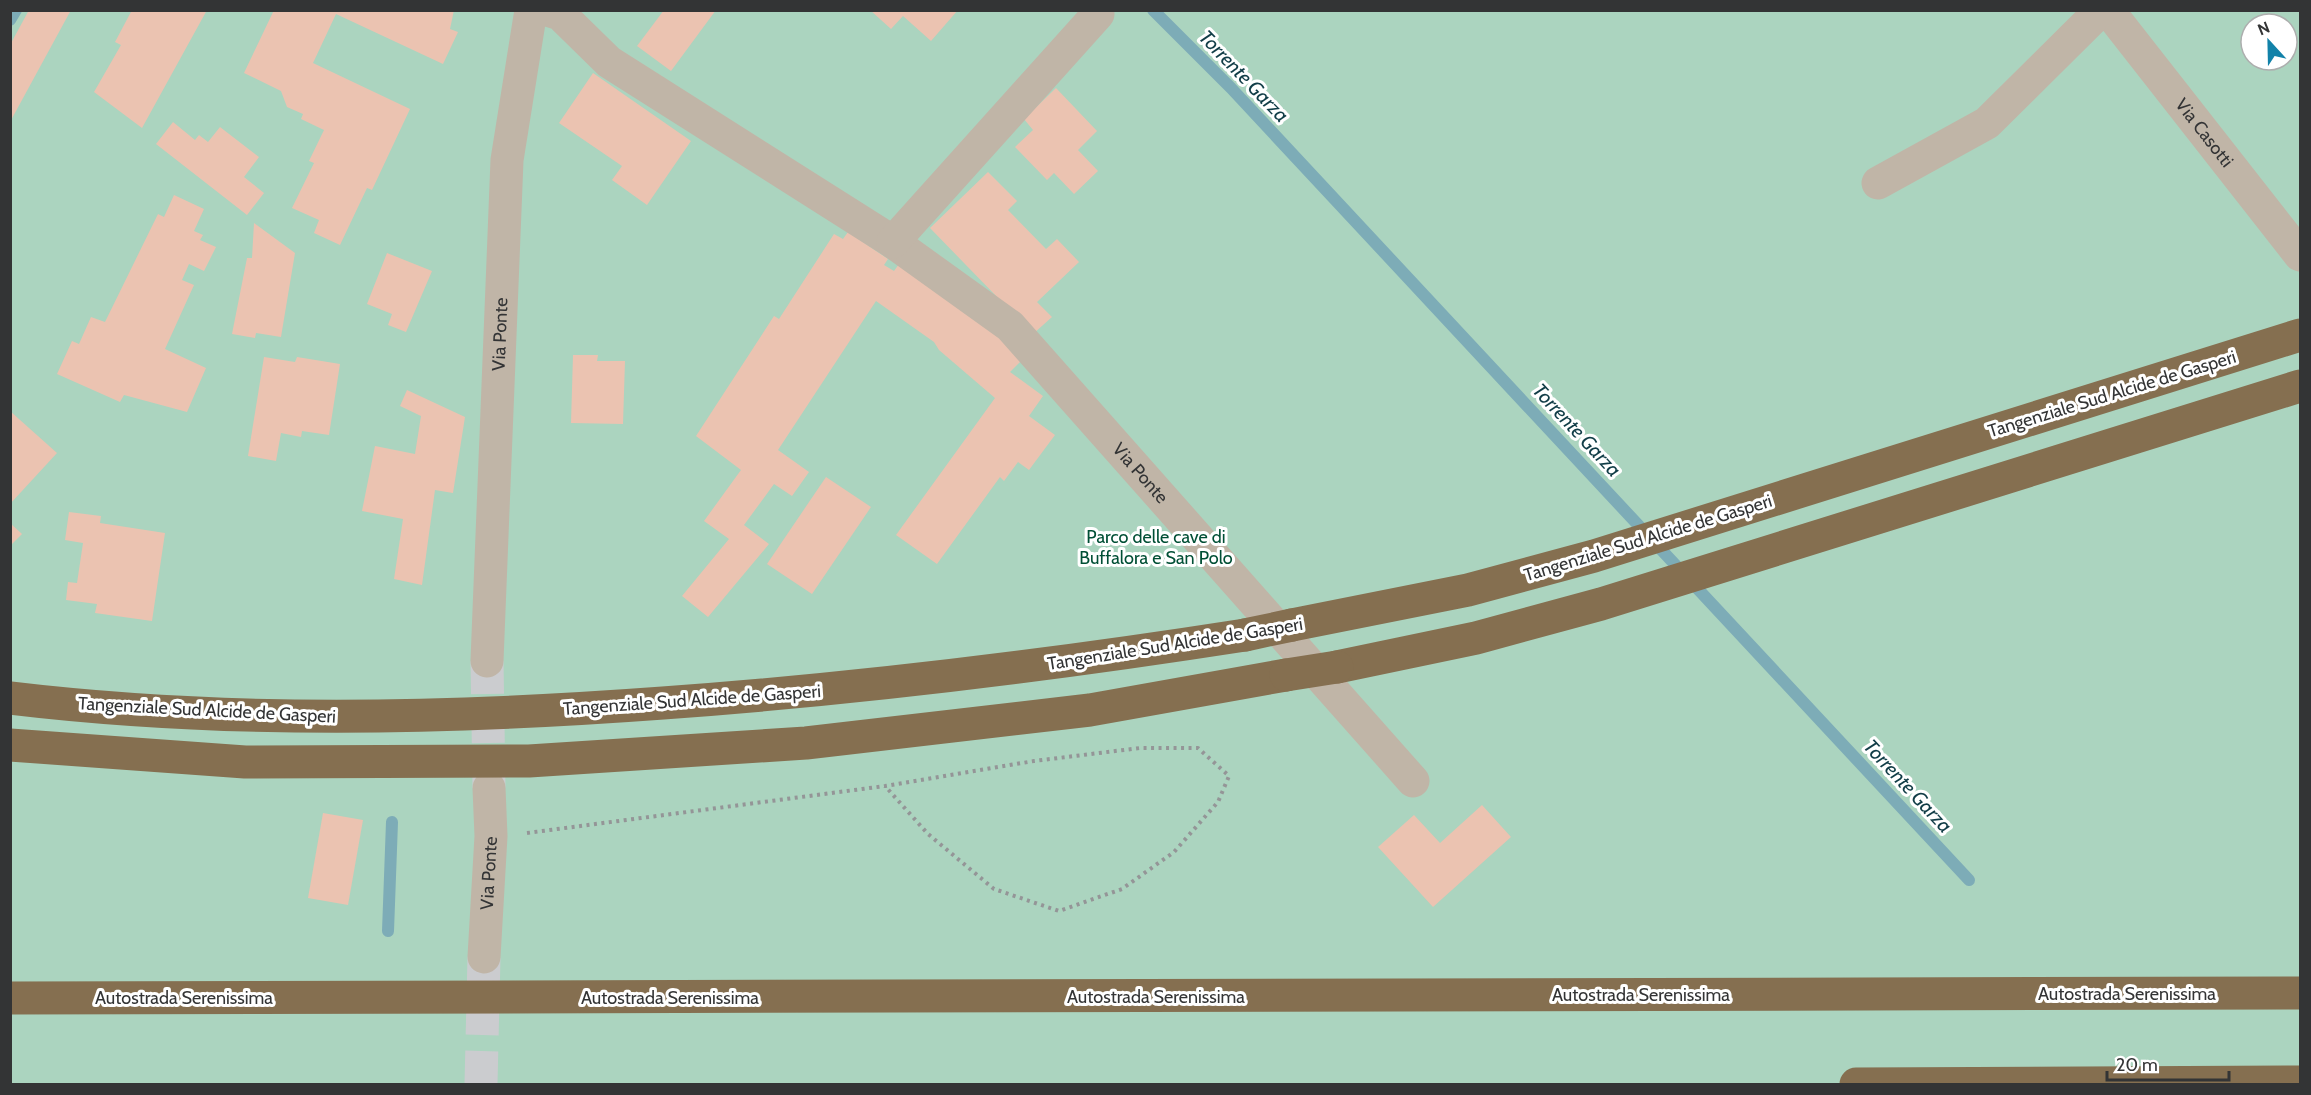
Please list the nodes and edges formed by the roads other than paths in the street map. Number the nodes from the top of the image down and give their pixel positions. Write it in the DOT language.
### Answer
graph roads {
  1 [pos="531,10"];
  2 [pos="548,10"];
  3 [pos="2101,10"];
  4 [pos="2108,10"];
  5 [pos="1098,14"];
  6 [pos="1878,183"];
  7 [pos="893,242"];
  8 [pos="2301,255"];
  9 [pos="2301,334"];
  10 [pos="2301,386"];
  11 [pos="487,661"];
  12 [pos="10,698"];
  13 [pos="10,745"];
  14 [pos="1413,781"];
  15 [pos="489,788"];
  16 [pos="484,957"];
  17 [pos="2301,993"];
  18 [pos="10,998"];
  19 [pos="2301,1082"];
  20 [pos="1856,1084"];
  1 -- 11 [label="street, Via Ponte"];
  2 -- 7 [label="street, Via Ponte"];
  3 -- 6 [label="street"];
  4 -- 8 [label="street, Via Casotti"];
  5 -- 7 [label="street"];
  7 -- 14 [label="street, Via Ponte"];
  9 -- 12 [label="highway, Tangenziale Sud Alcide de Gasperi, bridge"];
  10 -- 13 [label="highway, bridge"];
  15 -- 16 [label="street, Via Ponte"];
  17 -- 18 [label="highway, Autostrada Serenissima"];
  19 -- 20 [label="highway"];
}
